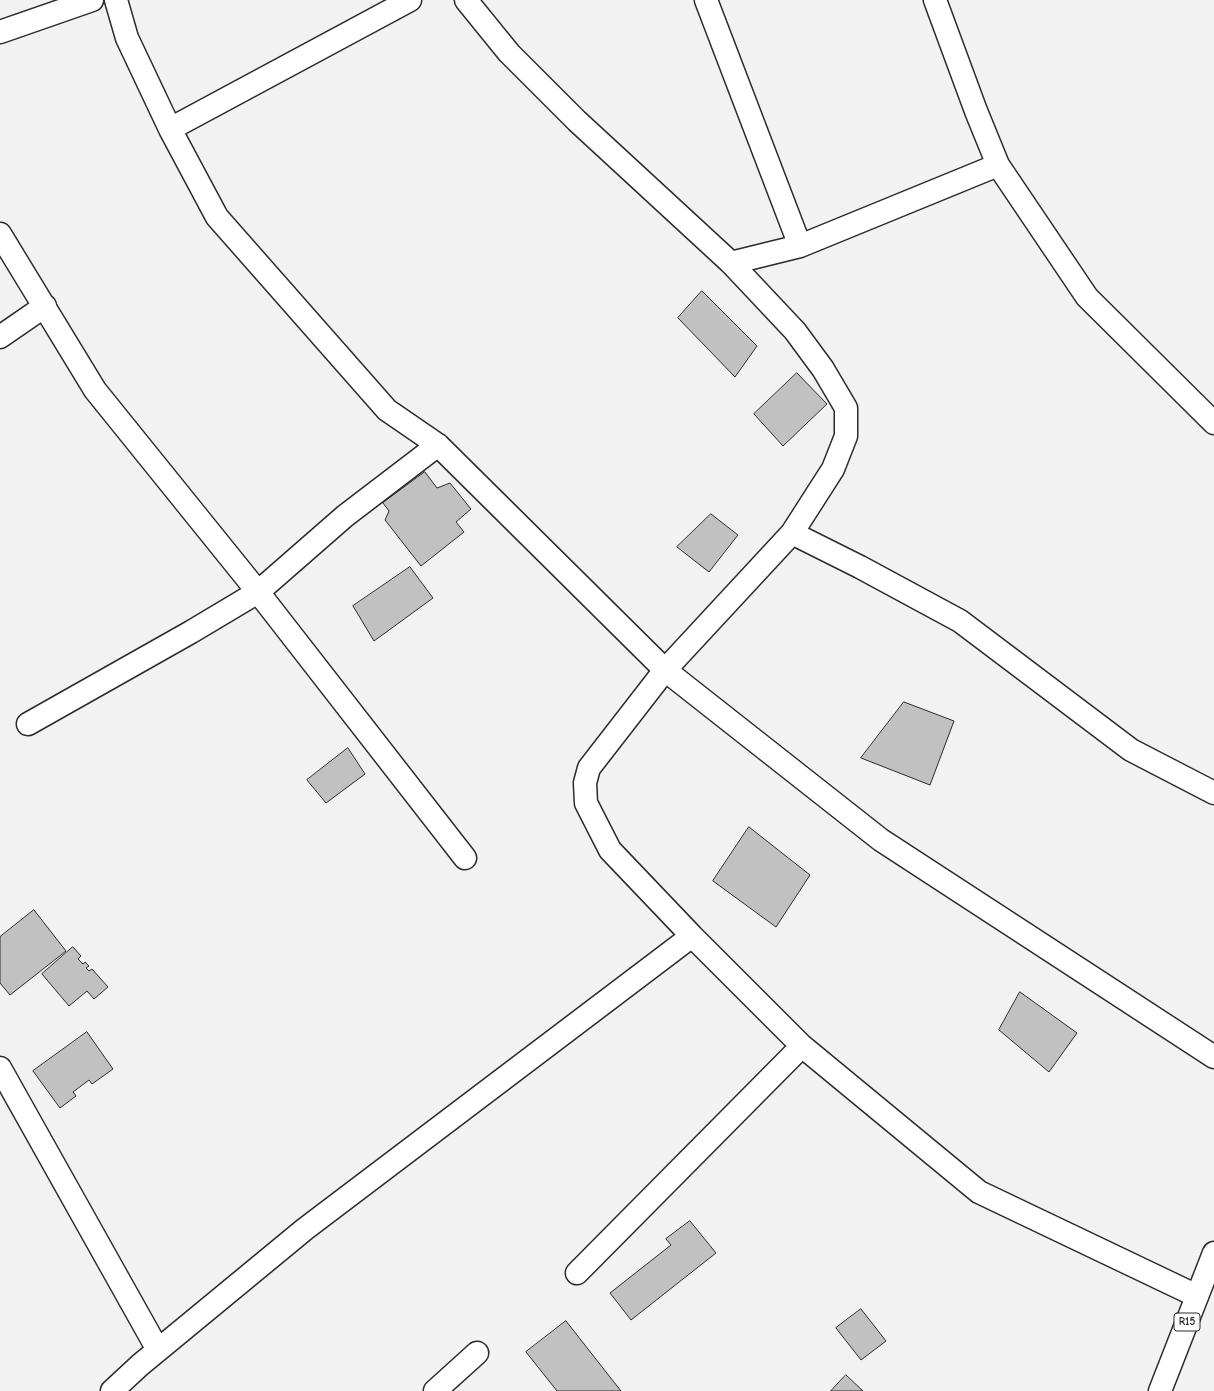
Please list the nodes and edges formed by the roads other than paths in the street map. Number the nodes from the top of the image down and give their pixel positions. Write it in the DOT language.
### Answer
graph roads {
  1 [pos="92,0"];
  2 [pos="116,0"];
  3 [pos="410,0"];
  4 [pos="466,0"];
  5 [pos="706,0"];
  6 [pos="935,0"];
  7 [pos="0,32"];
  8 [pos="170,129"];
  9 [pos="998,165"];
  10 [pos="0,234"];
  11 [pos="800,246"];
  12 [pos="731,263"];
  13 [pos="45,306"];
  14 [pos="0,337"];
  15 [pos="1214,423"];
  16 [pos="438,445"];
  17 [pos="792,532"];
  18 [pos="258,592"];
  19 [pos="665,670"];
  20 [pos="28,724"];
  21 [pos="1214,793"];
  22 [pos="465,858"];
  23 [pos="692,936"];
  24 [pos="802,1046"];
  25 [pos="1214,1057"];
  26 [pos="0,1068"];
  27 [pos="1214,1253"];
  28 [pos="577,1273"];
  29 [pos="1197,1296"];
  30 [pos="158,1350"];
  31 [pos="477,1354"];
  32 [pos="1163,1390"];
  33 [pos="112,1391"];
  34 [pos="435,1391"];
  1 -- 7 [label="street"];
  2 -- 8 [label="street"];
  3 -- 8 [label="street"];
  4 -- 12 [label="street"];
  5 -- 11 [label="street"];
  6 -- 9 [label="street"];
  8 -- 16 [label="street"];
  9 -- 11 [label="street"];
  9 -- 15 [label="street"];
  10 -- 13 [label="street"];
  11 -- 12 [label="street"];
  12 -- 17 [label="street"];
  13 -- 14 [label="street"];
  13 -- 18 [label="street"];
  16 -- 18 [label="street"];
  16 -- 19 [label="street"];
  17 -- 19 [label="street"];
  17 -- 21 [label="street"];
  18 -- 20 [label="street"];
  18 -- 22 [label="street"];
  19 -- 23 [label="street"];
  19 -- 25 [label="street"];
  23 -- 24 [label="street"];
  23 -- 30 [label="street"];
  24 -- 28 [label="street"];
  24 -- 29 [label="street"];
  26 -- 30 [label="street"];
  27 -- 29 [label="street, R15"];
  29 -- 32 [label="street, R15"];
  30 -- 33 [label="street"];
  31 -- 34 [label="street"];
}
